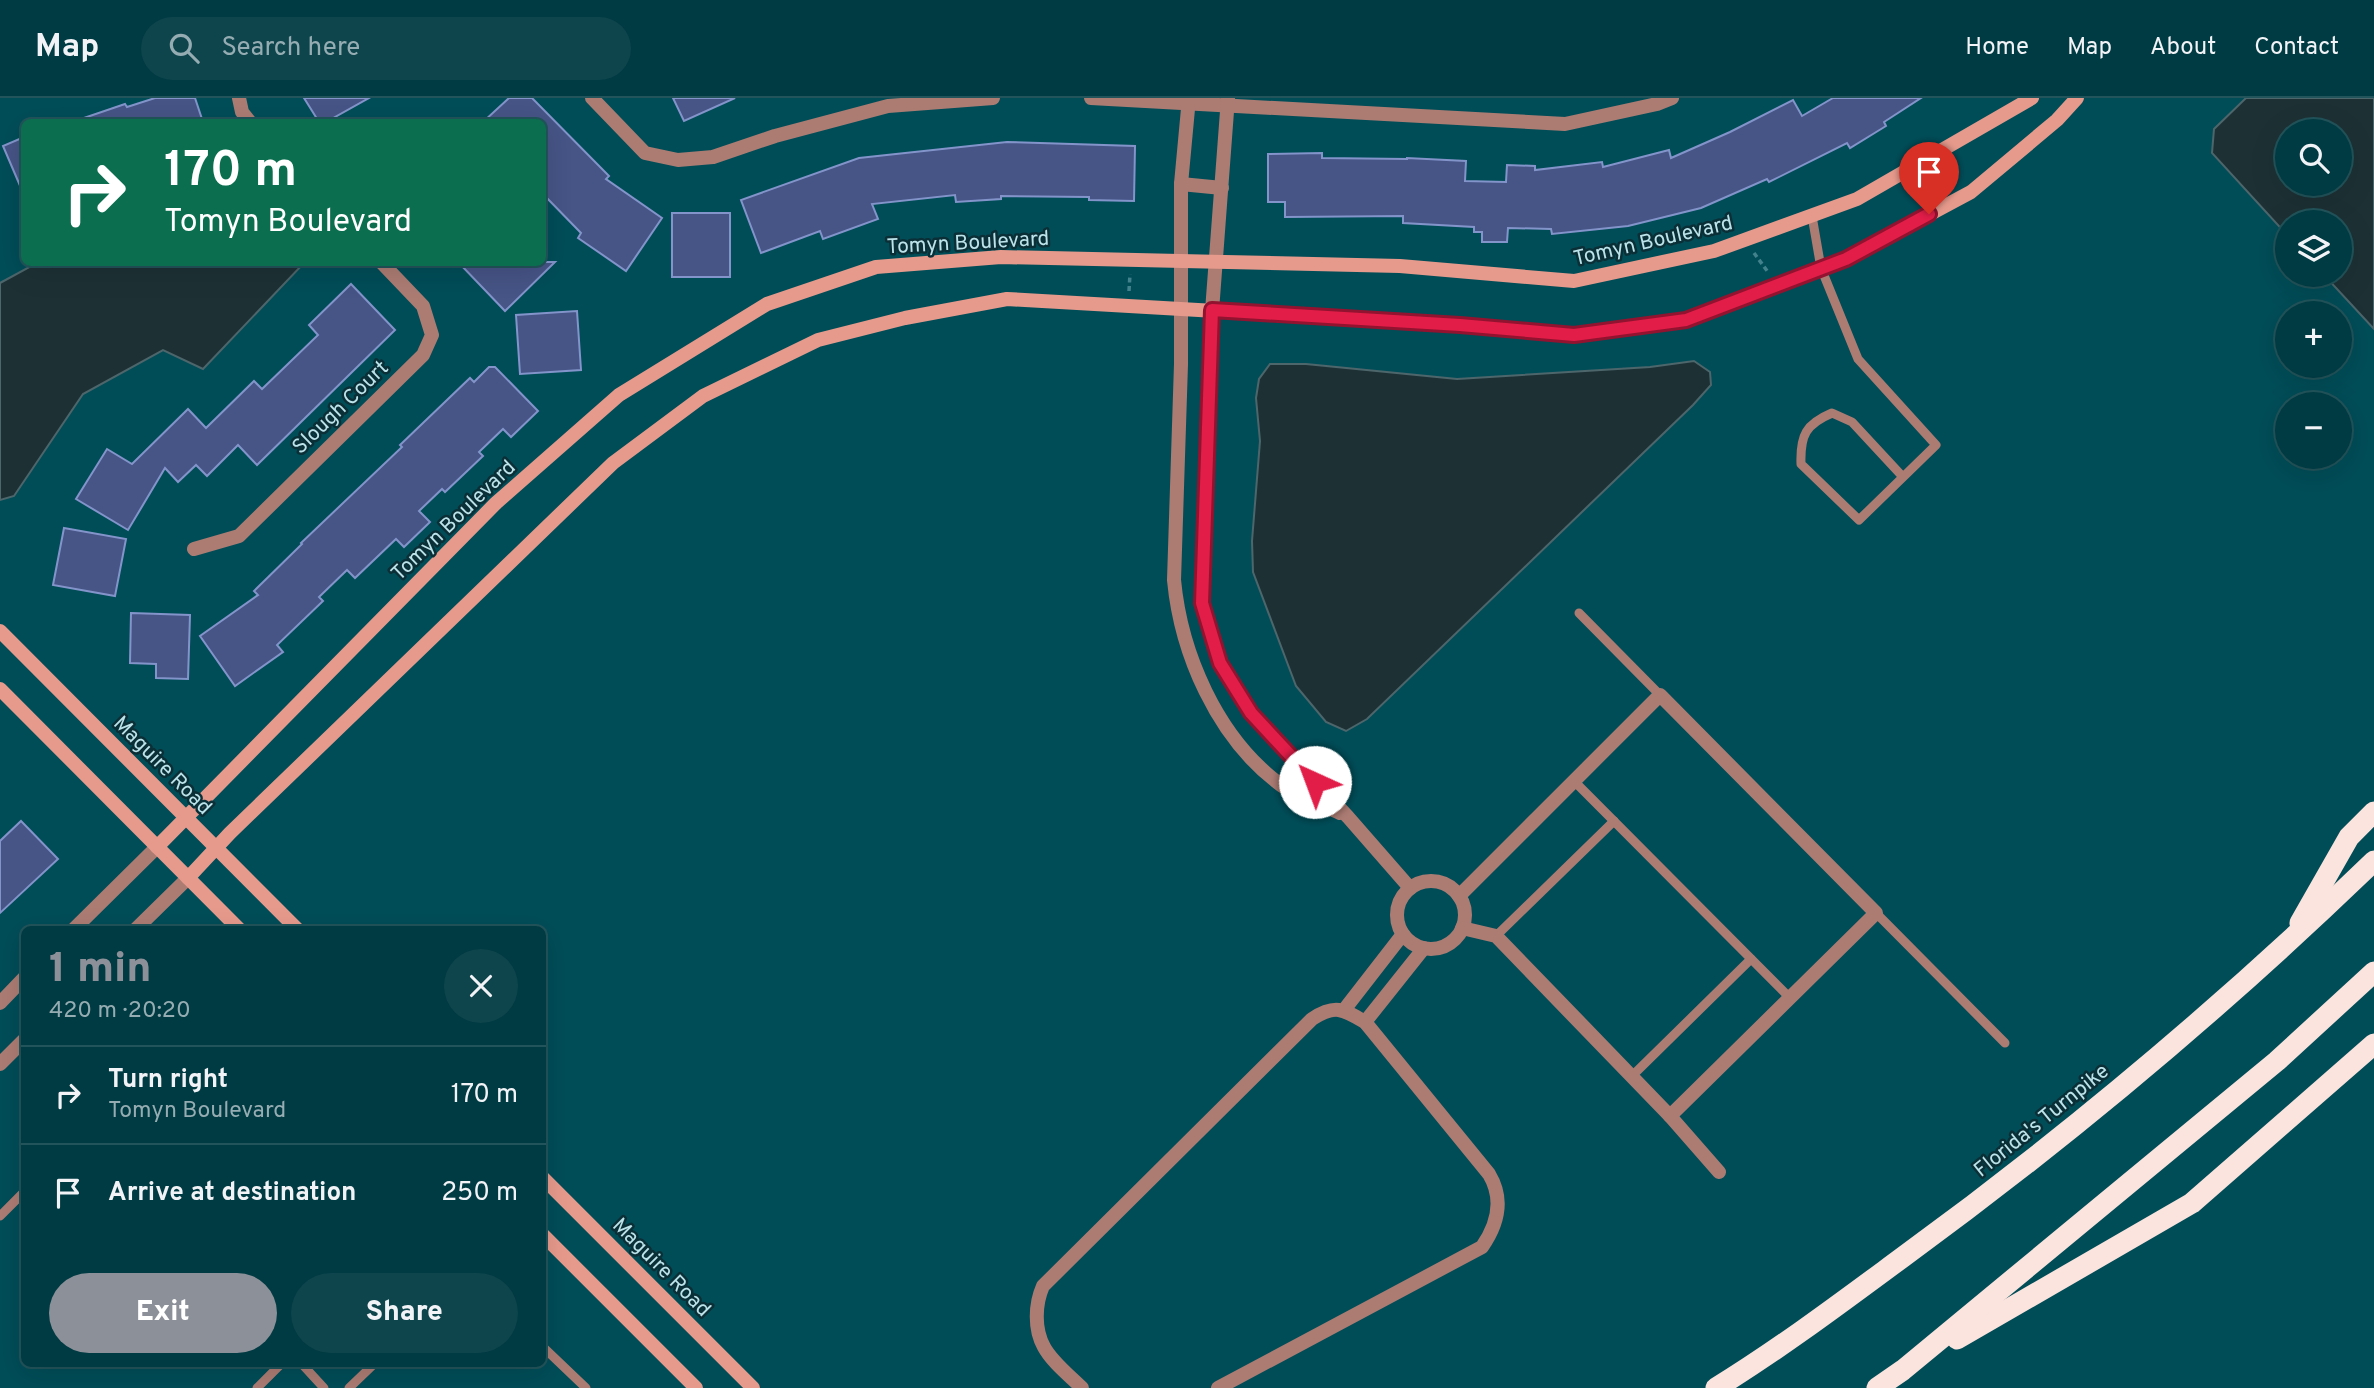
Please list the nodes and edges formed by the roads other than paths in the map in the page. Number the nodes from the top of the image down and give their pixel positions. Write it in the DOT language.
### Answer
graph roads {
  1 [pos="239,98"];
  2 [pos="592,98"];
  3 [pos="993,98"];
  4 [pos="1091,98"];
  5 [pos="1672,98"];
  6 [pos="2032,98"];
  7 [pos="2077,98"];
  8 [pos="1188,101"];
  9 [pos="1656,101"];
  10 [pos="1228,102"];
  11 [pos="248,119"];
  12 [pos="1181,184"];
  13 [pos="1222,188"];
  14 [pos="1812,216"];
  15 [pos="1179,262"];
  16 [pos="1216,262"];
  17 [pos="385,266"];
  18 [pos="1821,268"];
  19 [pos="1179,308"];
  20 [pos="1212,310"];
  21 [pos="1903,477"];
  22 [pos="194,549"];
  23 [pos="1202,603"];
  24 [pos="1176,606"];
  25 [pos="1579,613"];
  26 [pos="0,631"];
  27 [pos="0,689"];
  28 [pos="1660,695"];
  29 [pos="1574,781"];
  30 [pos="2374,812"];
  31 [pos="1348,817"];
  32 [pos="186,818"];
  33 [pos="1614,821"];
  34 [pos="157,847"];
  35 [pos="216,848"];
  36 [pos="2374,862"];
  37 [pos="188,878"];
  38 [pos="1410,888"];
  39 [pos="1459,896"];
  40 [pos="1876,914"];
  41 [pos="77,926"];
  42 [pos="139,926"];
  43 [pos="236,926"];
  44 [pos="294,926"];
  45 [pos="1462,928"];
  46 [pos="1403,934"];
  47 [pos="1496,936"];
  48 [pos="2288,945"];
  49 [pos="1424,948"];
  50 [pos="1751,959"];
  51 [pos="2374,972"];
  52 [pos="21,981"];
  53 [pos="1790,998"];
  54 [pos="0,1003"];
  55 [pos="1344,1010"];
  56 [pos="1365,1022"];
  57 [pos="21,1043"];
  58 [pos="2004,1043"];
  59 [pos="2374,1044"];
  60 [pos="0,1065"];
  61 [pos="1632,1077"];
  62 [pos="1670,1116"];
  63 [pos="1719,1171"];
  64 [pos="546,1181"];
  65 [pos="21,1195"];
  66 [pos="0,1216"];
  67 [pos="546,1238"];
  68 [pos="546,1350"];
  69 [pos="278,1367"];
  70 [pos="305,1367"];
  71 [pos="371,1367"];
  72 [pos="1903,1370"];
  73 [pos="257,1388"];
  74 [pos="324,1388"];
  75 [pos="349,1388"];
  76 [pos="586,1388"];
  77 [pos="695,1388"];
  78 [pos="753,1388"];
  79 [pos="1082,1388"];
  80 [pos="1218,1388"];
  81 [pos="1716,1388"];
  82 [pos="1877,1388"];
  1 -- 11 [label="street"];
  2 -- 3 [label="street"];
  4 -- 8 [label="street"];
  5 -- 9 [label="street"];
  6 -- 14 [label="street, Tomyn Boulevard"];
  7 -- 18 [label="street"];
  8 -- 10 [label="street"];
  8 -- 12 [label="street"];
  9 -- 10 [label="street"];
  10 -- 13 [label="street"];
  12 -- 13 [label="street"];
  12 -- 15 [label="street"];
  13 -- 16 [label="street"];
  14 -- 16 [label="street, Tomyn Boulevard"];
  14 -- 18 [label="lane"];
  15 -- 16 [label="street, Tomyn Boulevard"];
  15 -- 19 [label="street"];
  15 -- 32 [label="street, Tomyn Boulevard"];
  16 -- 20 [label="street"];
  17 -- 22 [label="street, Slough Court"];
  18 -- 20 [label="street"];
  18 -- 21 [label="lane"];
  19 -- 20 [label="street"];
  19 -- 24 [label="street"];
  19 -- 35 [label="street"];
  20 -- 23 [label="street"];
  21 -- 21 [label="lane"];
  23 -- 24 [label="street"];
  23 -- 31 [label="street"];
  24 -- 31 [label="street"];
  25 -- 28 [label="lane"];
  26 -- 32 [label="street, Maguire Road"];
  27 -- 34 [label="street"];
  28 -- 29 [label="street"];
  28 -- 40 [label="street"];
  29 -- 33 [label="lane"];
  29 -- 39 [label="street"];
  30 -- 48 [label="highway"];
  31 -- 38 [label="street"];
  32 -- 34 [label="street, Tomyn Boulevard"];
  32 -- 35 [label="street, Maguire Road"];
  33 -- 47 [label="lane"];
  33 -- 50 [label="lane"];
  34 -- 37 [label="street"];
  34 -- 41 [label="street, Tomyn Boulevard"];
  35 -- 37 [label="street"];
  35 -- 44 [label="street, Maguire Road"];
  36 -- 48 [label="highway, Florida's Turnpike"];
  37 -- 42 [label="street"];
  37 -- 43 [label="street"];
  38 -- 39 [label="street"];
  38 -- 46 [label="street"];
  39 -- 45 [label="street"];
  40 -- 53 [label="street"];
  40 -- 58 [label="lane"];
  45 -- 47 [label="street"];
  45 -- 49 [label="street"];
  46 -- 49 [label="street"];
  46 -- 55 [label="street"];
  47 -- 61 [label="street"];
  48 -- 81 [label="highway, Florida's Turnpike"];
  49 -- 56 [label="street"];
  50 -- 53 [label="lane"];
  50 -- 61 [label="lane"];
  51 -- 72 [label="highway"];
  52 -- 54 [label="street"];
  53 -- 62 [label="street"];
  55 -- 56 [label="street"];
  55 -- 79 [label="street"];
  56 -- 80 [label="street"];
  57 -- 60 [label="street"];
  59 -- 72 [label="highway"];
  61 -- 62 [label="street"];
  62 -- 63 [label="street"];
  64 -- 78 [label="street, Maguire Road"];
  65 -- 66 [label="lane"];
  67 -- 77 [label="street"];
  68 -- 76 [label="lane"];
  69 -- 73 [label="lane"];
  70 -- 74 [label="lane"];
  71 -- 75 [label="lane"];
  72 -- 82 [label="highway"];
}
